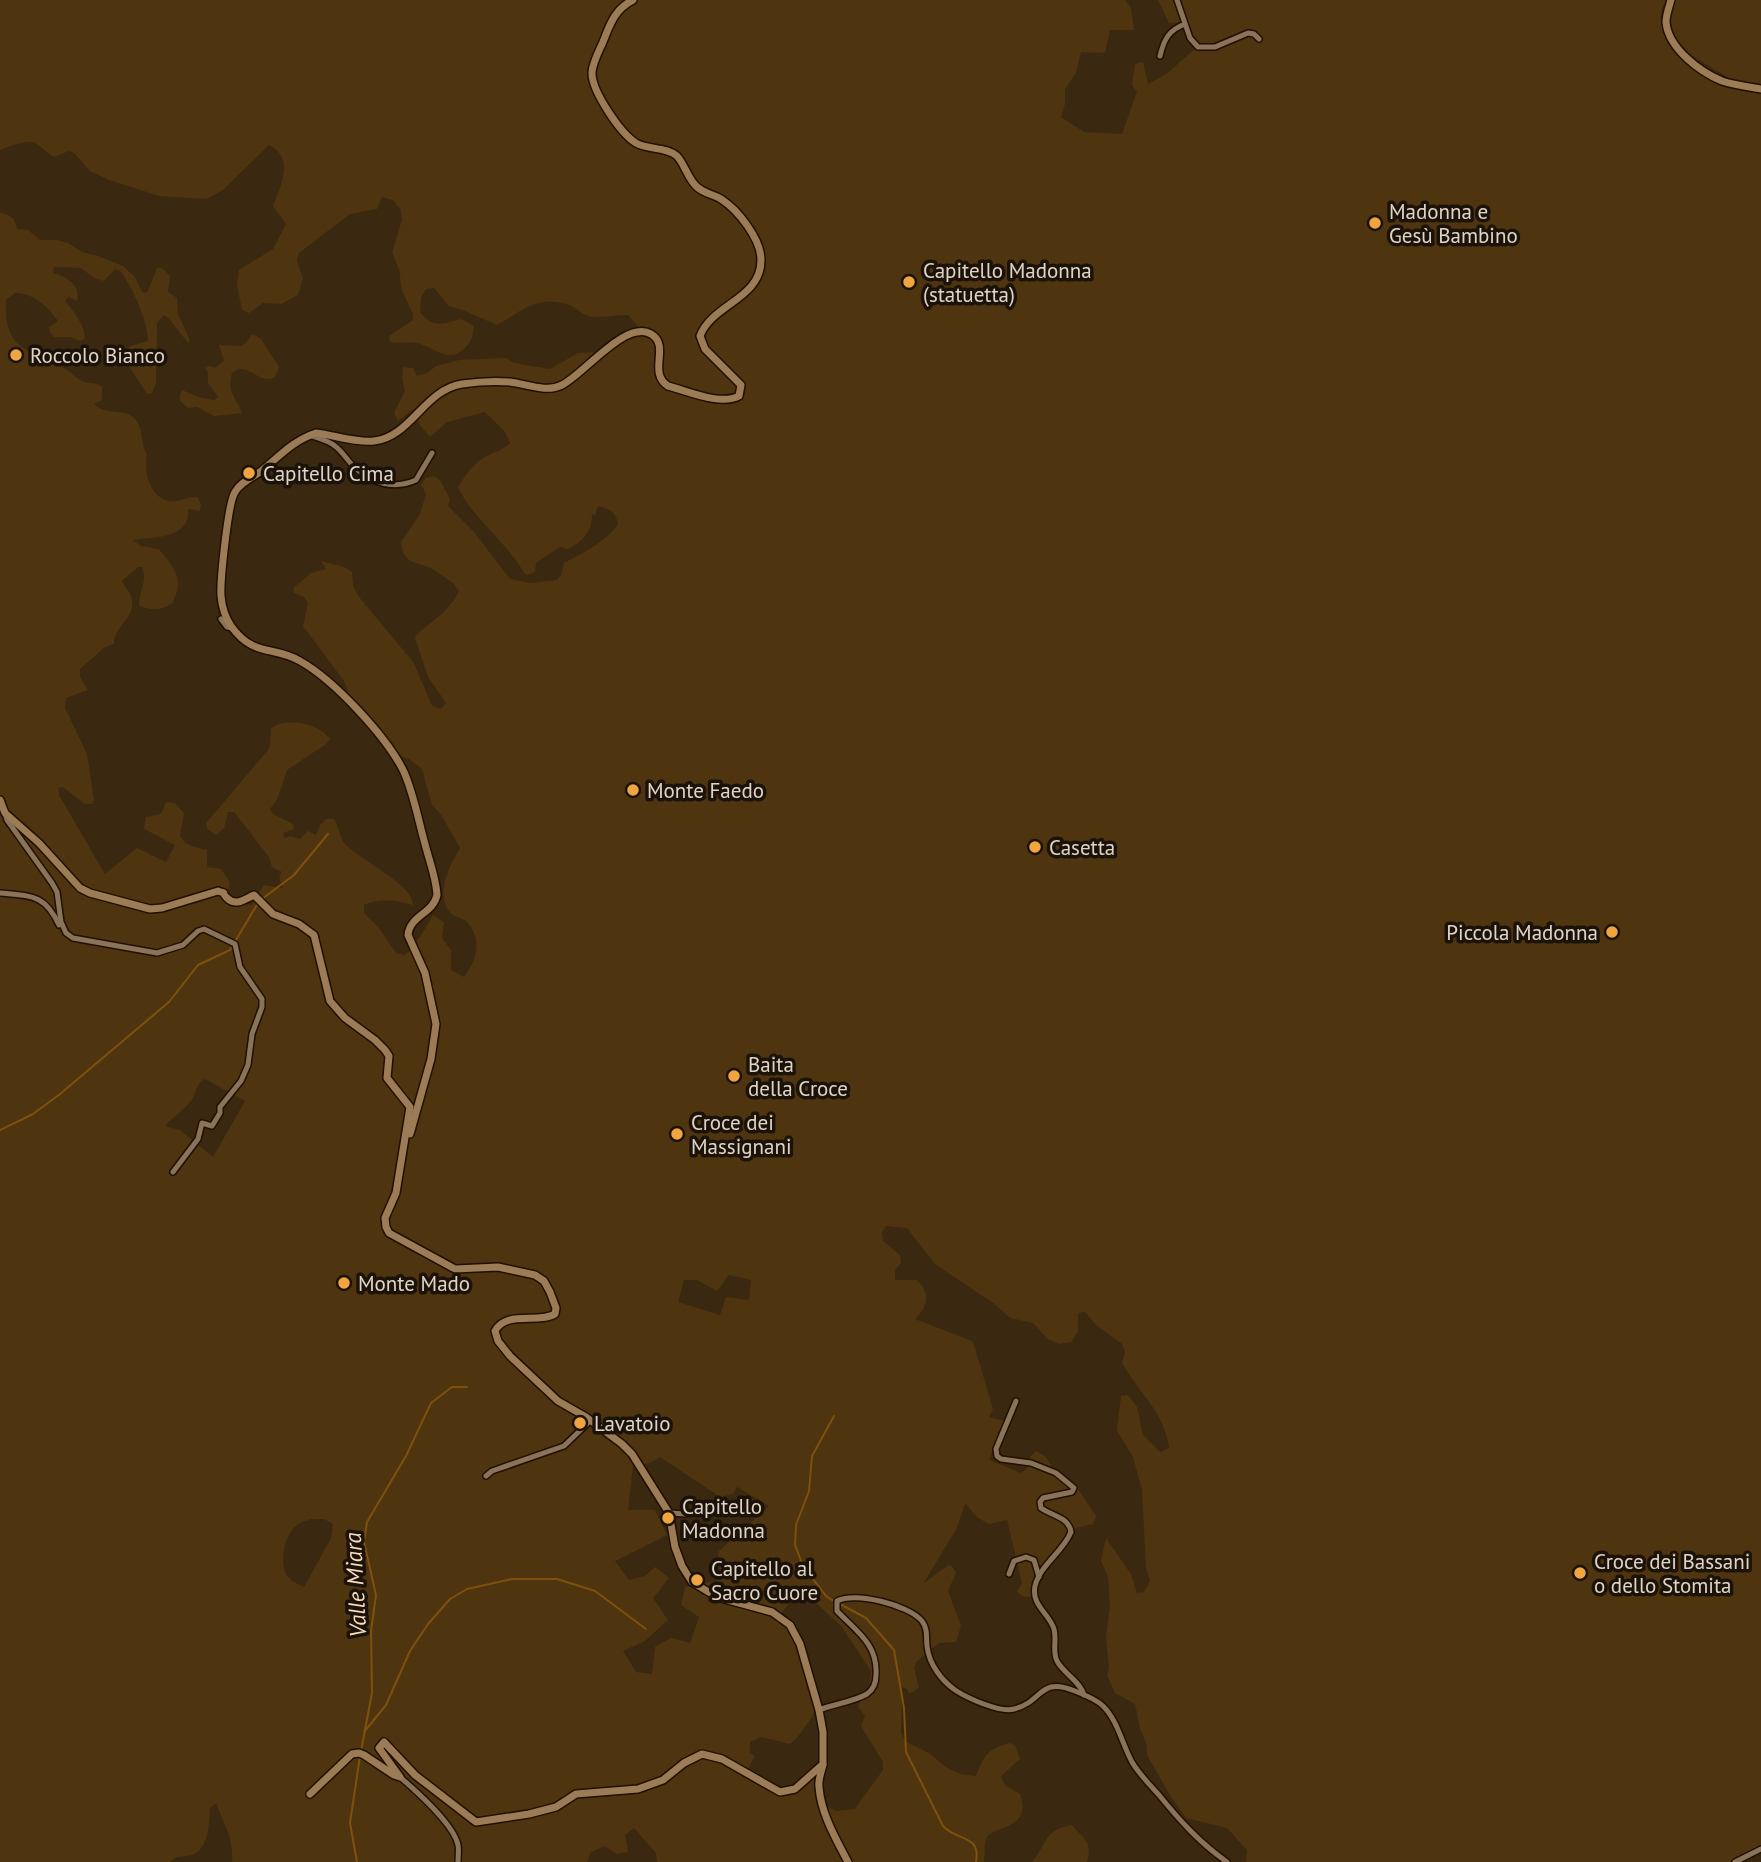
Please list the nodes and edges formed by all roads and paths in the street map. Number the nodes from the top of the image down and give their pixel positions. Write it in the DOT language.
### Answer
graph roads {
  1 [pos="633,0"];
  2 [pos="1177,0"];
  3 [pos="1671,0"];
  4 [pos="1185,24"];
  5 [pos="1259,39"];
  6 [pos="1160,56"];
  7 [pos="1761,89"];
  8 [pos="309,435"];
  9 [pos="432,453"];
  10 [pos="221,619"];
  11 [pos="232,628"];
  12 [pos="0,800"];
  13 [pos="5,813"];
  14 [pos="0,893"];
  15 [pos="66,933"];
  16 [pos="406,1136"];
  17 [pos="175,1170"];
  18 [pos="1016,1401"];
  19 [pos="591,1420"];
  20 [pos="486,1476"];
  21 [pos="669,1513"];
  22 [pos="685,1514"];
  23 [pos="1009,1574"];
  24 [pos="1039,1577"];
  25 [pos="1084,1695"];
  26 [pos="819,1710"];
  27 [pos="823,1764"];
  28 [pos="400,1777"];
  29 [pos="310,1794"];
  30 [pos="1761,1849"];
  31 [pos="458,1862"];
  32 [pos="848,1862"];
  33 [pos="1227,1862"];
  34 [pos="1735,1862"];
  1 -- 8 [label="street"];
  2 -- 4 [label="street"];
  3 -- 7 [label="street"];
  4 -- 5 [label="street"];
  4 -- 6 [label="street"];
  8 -- 9 [label="street"];
  8 -- 11 [label="street"];
  10 -- 11 [label="street"];
  11 -- 16 [label="street"];
  12 -- 13 [label="street"];
  13 -- 15 [label="street"];
  13 -- 16 [label="street"];
  14 -- 15 [label="street"];
  15 -- 17 [label="street"];
  16 -- 19 [label="street"];
  18 -- 24 [label="street"];
  19 -- 20 [label="street"];
  19 -- 21 [label="street"];
  21 -- 22 [label="street"];
  21 -- 26 [label="street"];
  23 -- 24 [label="street"];
  24 -- 25 [label="street"];
  25 -- 26 [label="street"];
  25 -- 33 [label="street"];
  26 -- 27 [label="street"];
  27 -- 28 [label="street"];
  27 -- 32 [label="street"];
  28 -- 29 [label="street"];
  28 -- 31 [label="street"];
  30 -- 34 [label="street"];
}
